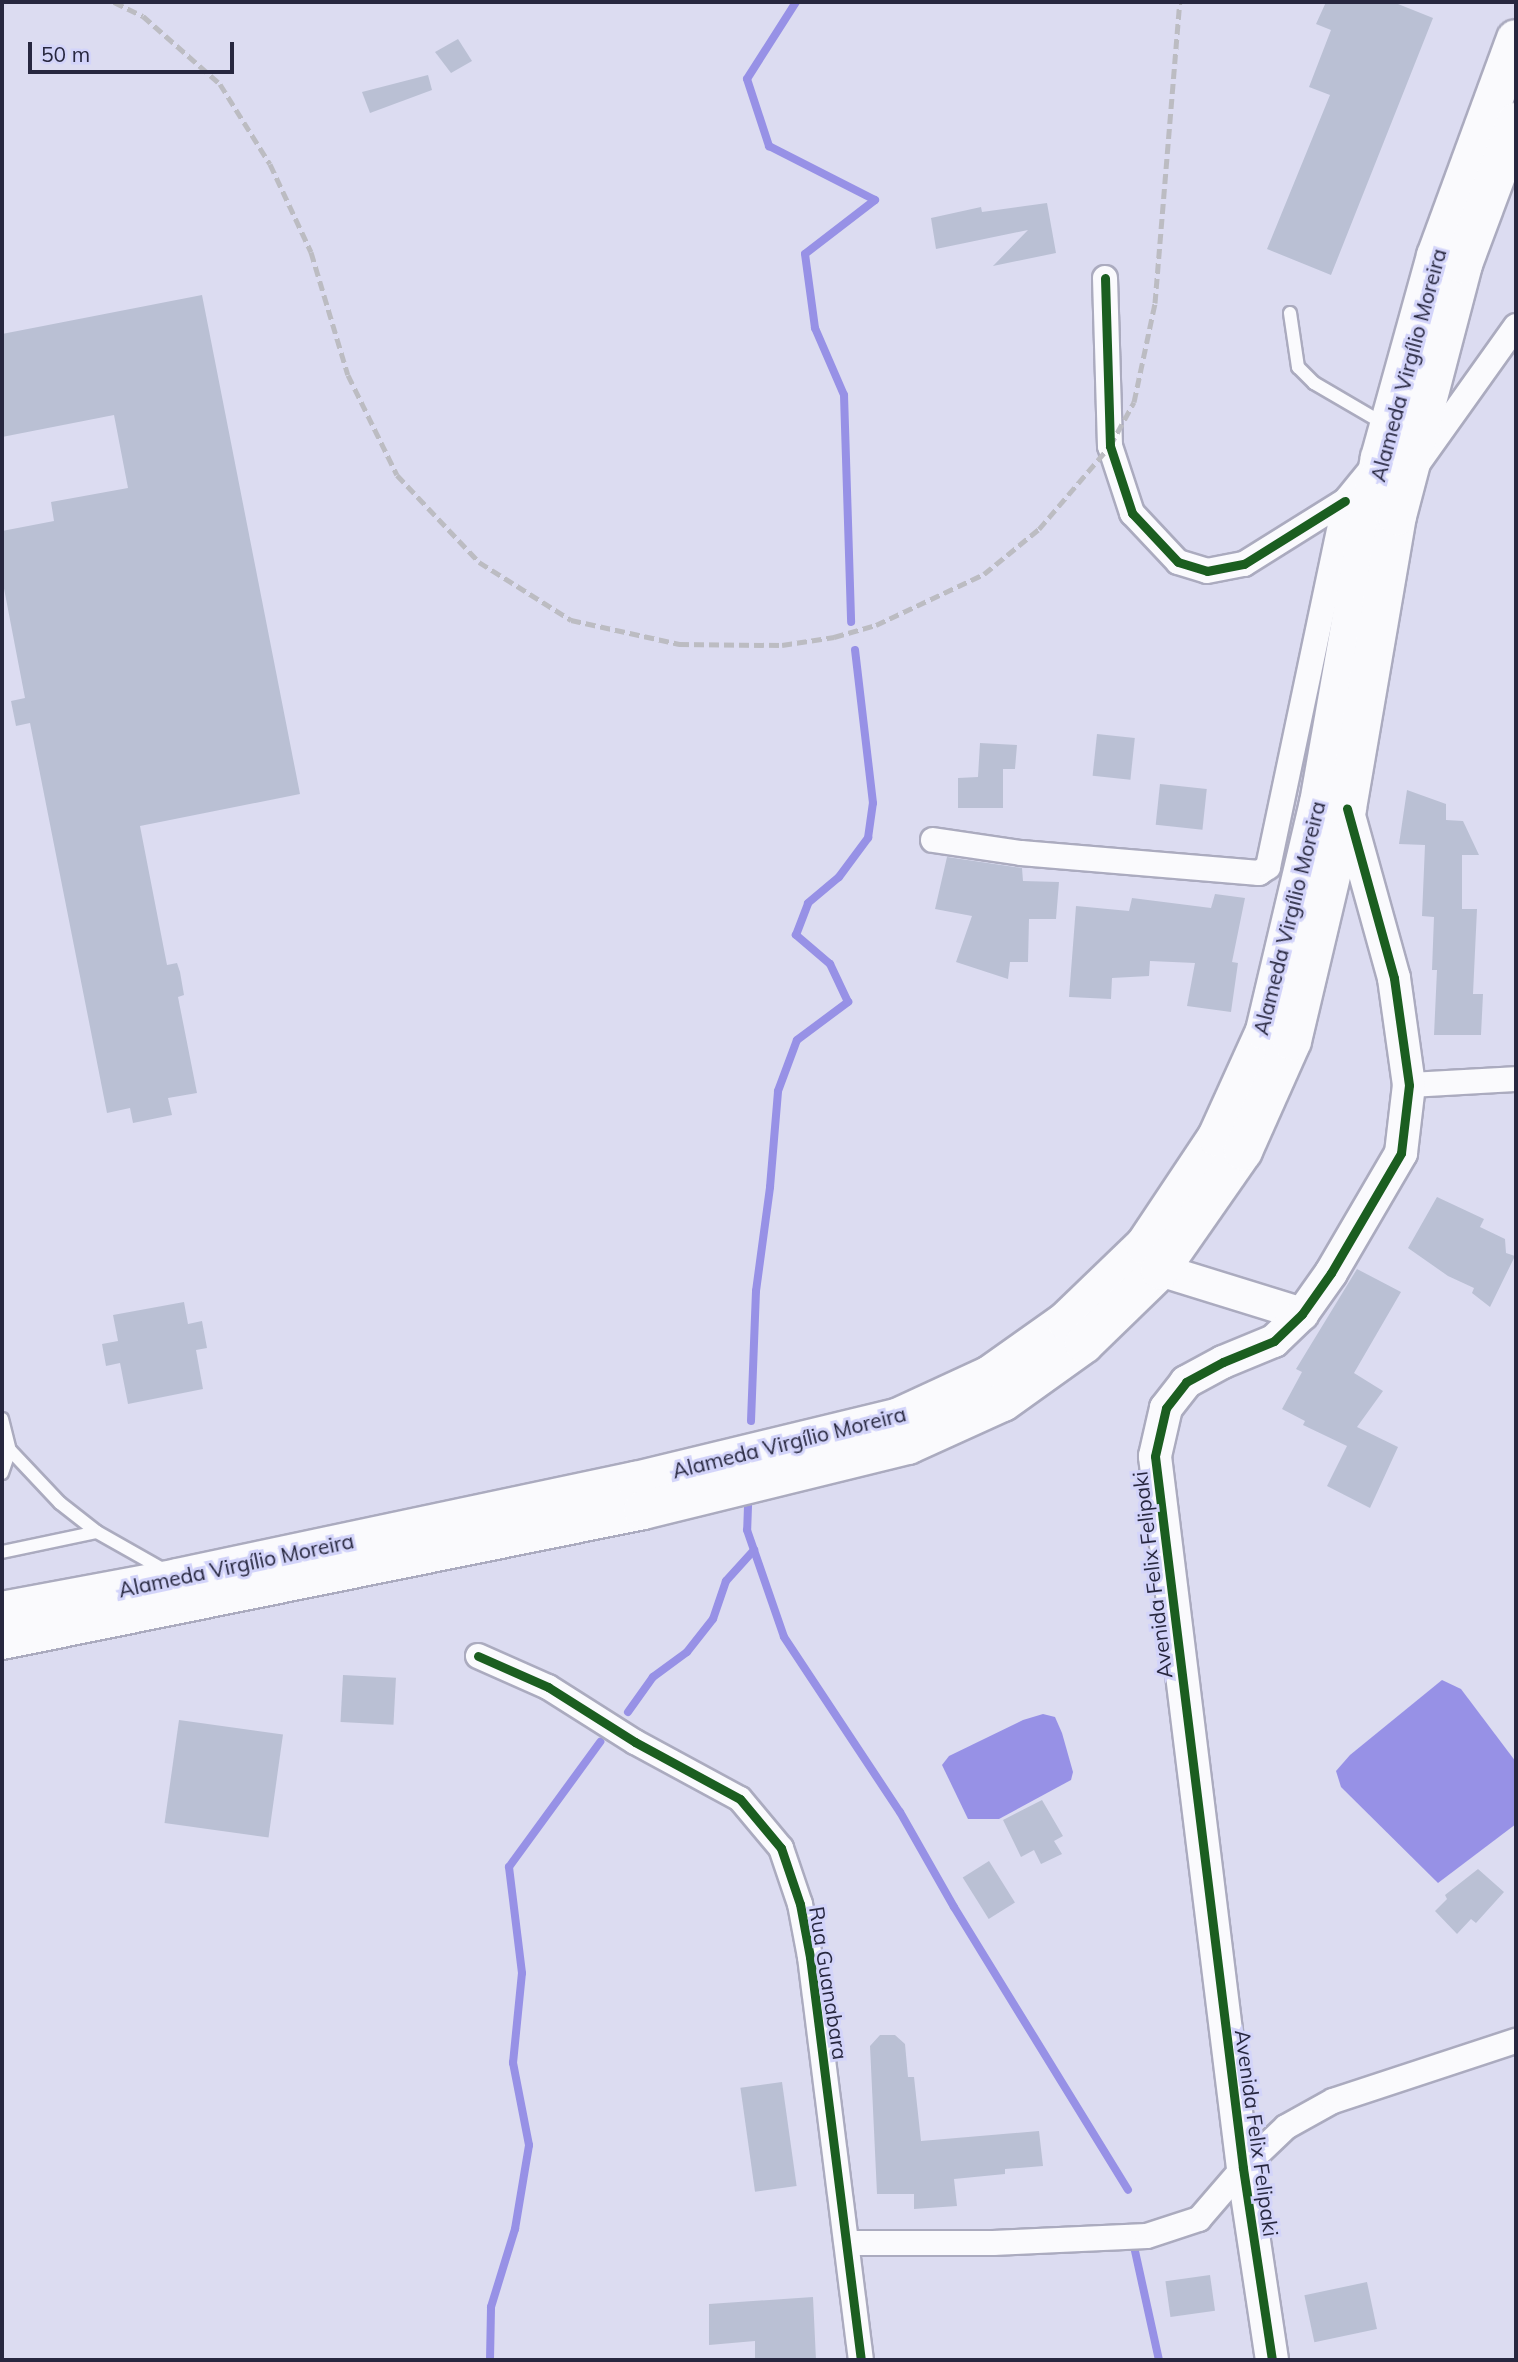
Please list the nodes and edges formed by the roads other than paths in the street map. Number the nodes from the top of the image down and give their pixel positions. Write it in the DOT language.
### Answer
graph roads {
  1 [pos="1516,39"];
  2 [pos="1516,122"];
  3 [pos="1105,278"];
  4 [pos="1290,313"];
  5 [pos="1516,326"];
  6 [pos="1392,454"];
  7 [pos="1345,501"];
  8 [pos="1347,808"];
  9 [pos="933,840"];
  10 [pos="1516,1079"];
  11 [pos="1409,1085"];
  12 [pos="1160,1270"];
  13 [pos="1302,1314"];
  14 [pos="2,1419"];
  15 [pos="10,1450"];
  16 [pos="2,1473"];
  17 [pos="97,1532"];
  18 [pos="2,1552"];
  19 [pos="178,1578"];
  20 [pos="2,1611"];
  21 [pos="2,1640"];
  22 [pos="478,1656"];
  23 [pos="1516,2041"];
  24 [pos="1243,2168"];
  25 [pos="848,2242"];
  26 [pos="861,2360"];
  27 [pos="1272,2360"];
  1 -- 6 [label="highway, Alameda Virgílio Moreira"];
  2 -- 6 [label="highway, Alameda Virgílio Moreira"];
  3 -- 7 [label="street"];
  4 -- 6 [label="lane"];
  5 -- 6 [label="street"];
  6 -- 7 [label="street"];
  6 -- 8 [label="highway, Alameda Virgílio Moreira"];
  6 -- 19 [label="highway, Alameda Virgílio Moreira"];
  7 -- 9 [label="street"];
  8 -- 11 [label="street, Avenida Felix Felipaki"];
  8 -- 12 [label="highway, Alameda Virgílio Moreira"];
  10 -- 11 [label="street"];
  11 -- 13 [label="street, Avenida Felix Felipaki"];
  12 -- 13 [label="street"];
  12 -- 21 [label="highway, Alameda Virgílio Moreira"];
  13 -- 24 [label="street, Avenida Felix Felipaki"];
  14 -- 15 [label="lane"];
  15 -- 16 [label="lane"];
  15 -- 17 [label="lane"];
  17 -- 18 [label="lane"];
  17 -- 19 [label="lane"];
  19 -- 20 [label="highway, Alameda Virgílio Moreira"];
  22 -- 25 [label="street, Rua Guanabara"];
  23 -- 24 [label="street"];
  24 -- 25 [label="street"];
  24 -- 27 [label="street, Avenida Felix Felipaki"];
  25 -- 26 [label="street, Rua Guanabara"];
}
